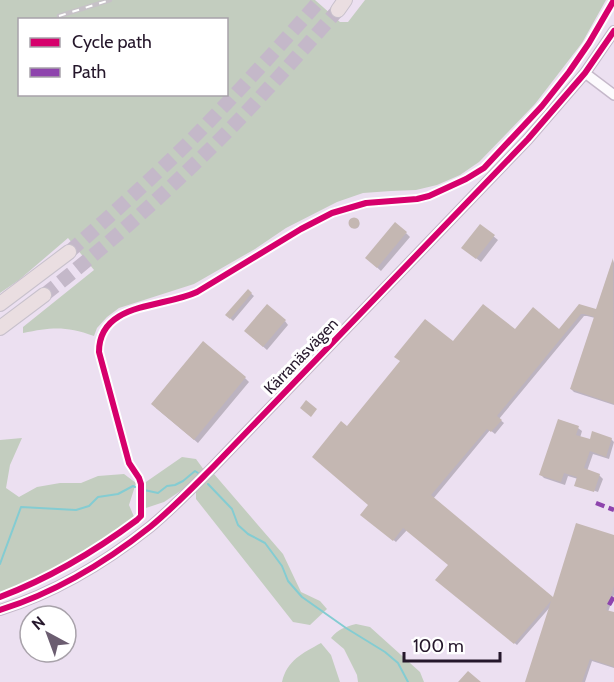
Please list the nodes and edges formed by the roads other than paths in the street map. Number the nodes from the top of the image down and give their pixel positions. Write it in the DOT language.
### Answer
graph roads {
  1 [pos="614,31"];
  2 [pos="585,73"];
  3 [pos="614,95"];
  4 [pos="69,252"];
  5 [pos="44,295"];
  6 [pos="0,304"];
  7 [pos="0,328"];
  8 [pos="0,610"];
  1 -- 2 [label="street, Kärranäsvägen"];
  2 -- 3 [label="street"];
  2 -- 8 [label="street, Kärranäsvägen"];
  4 -- 6 [label="highway"];
  5 -- 7 [label="highway"];
}
